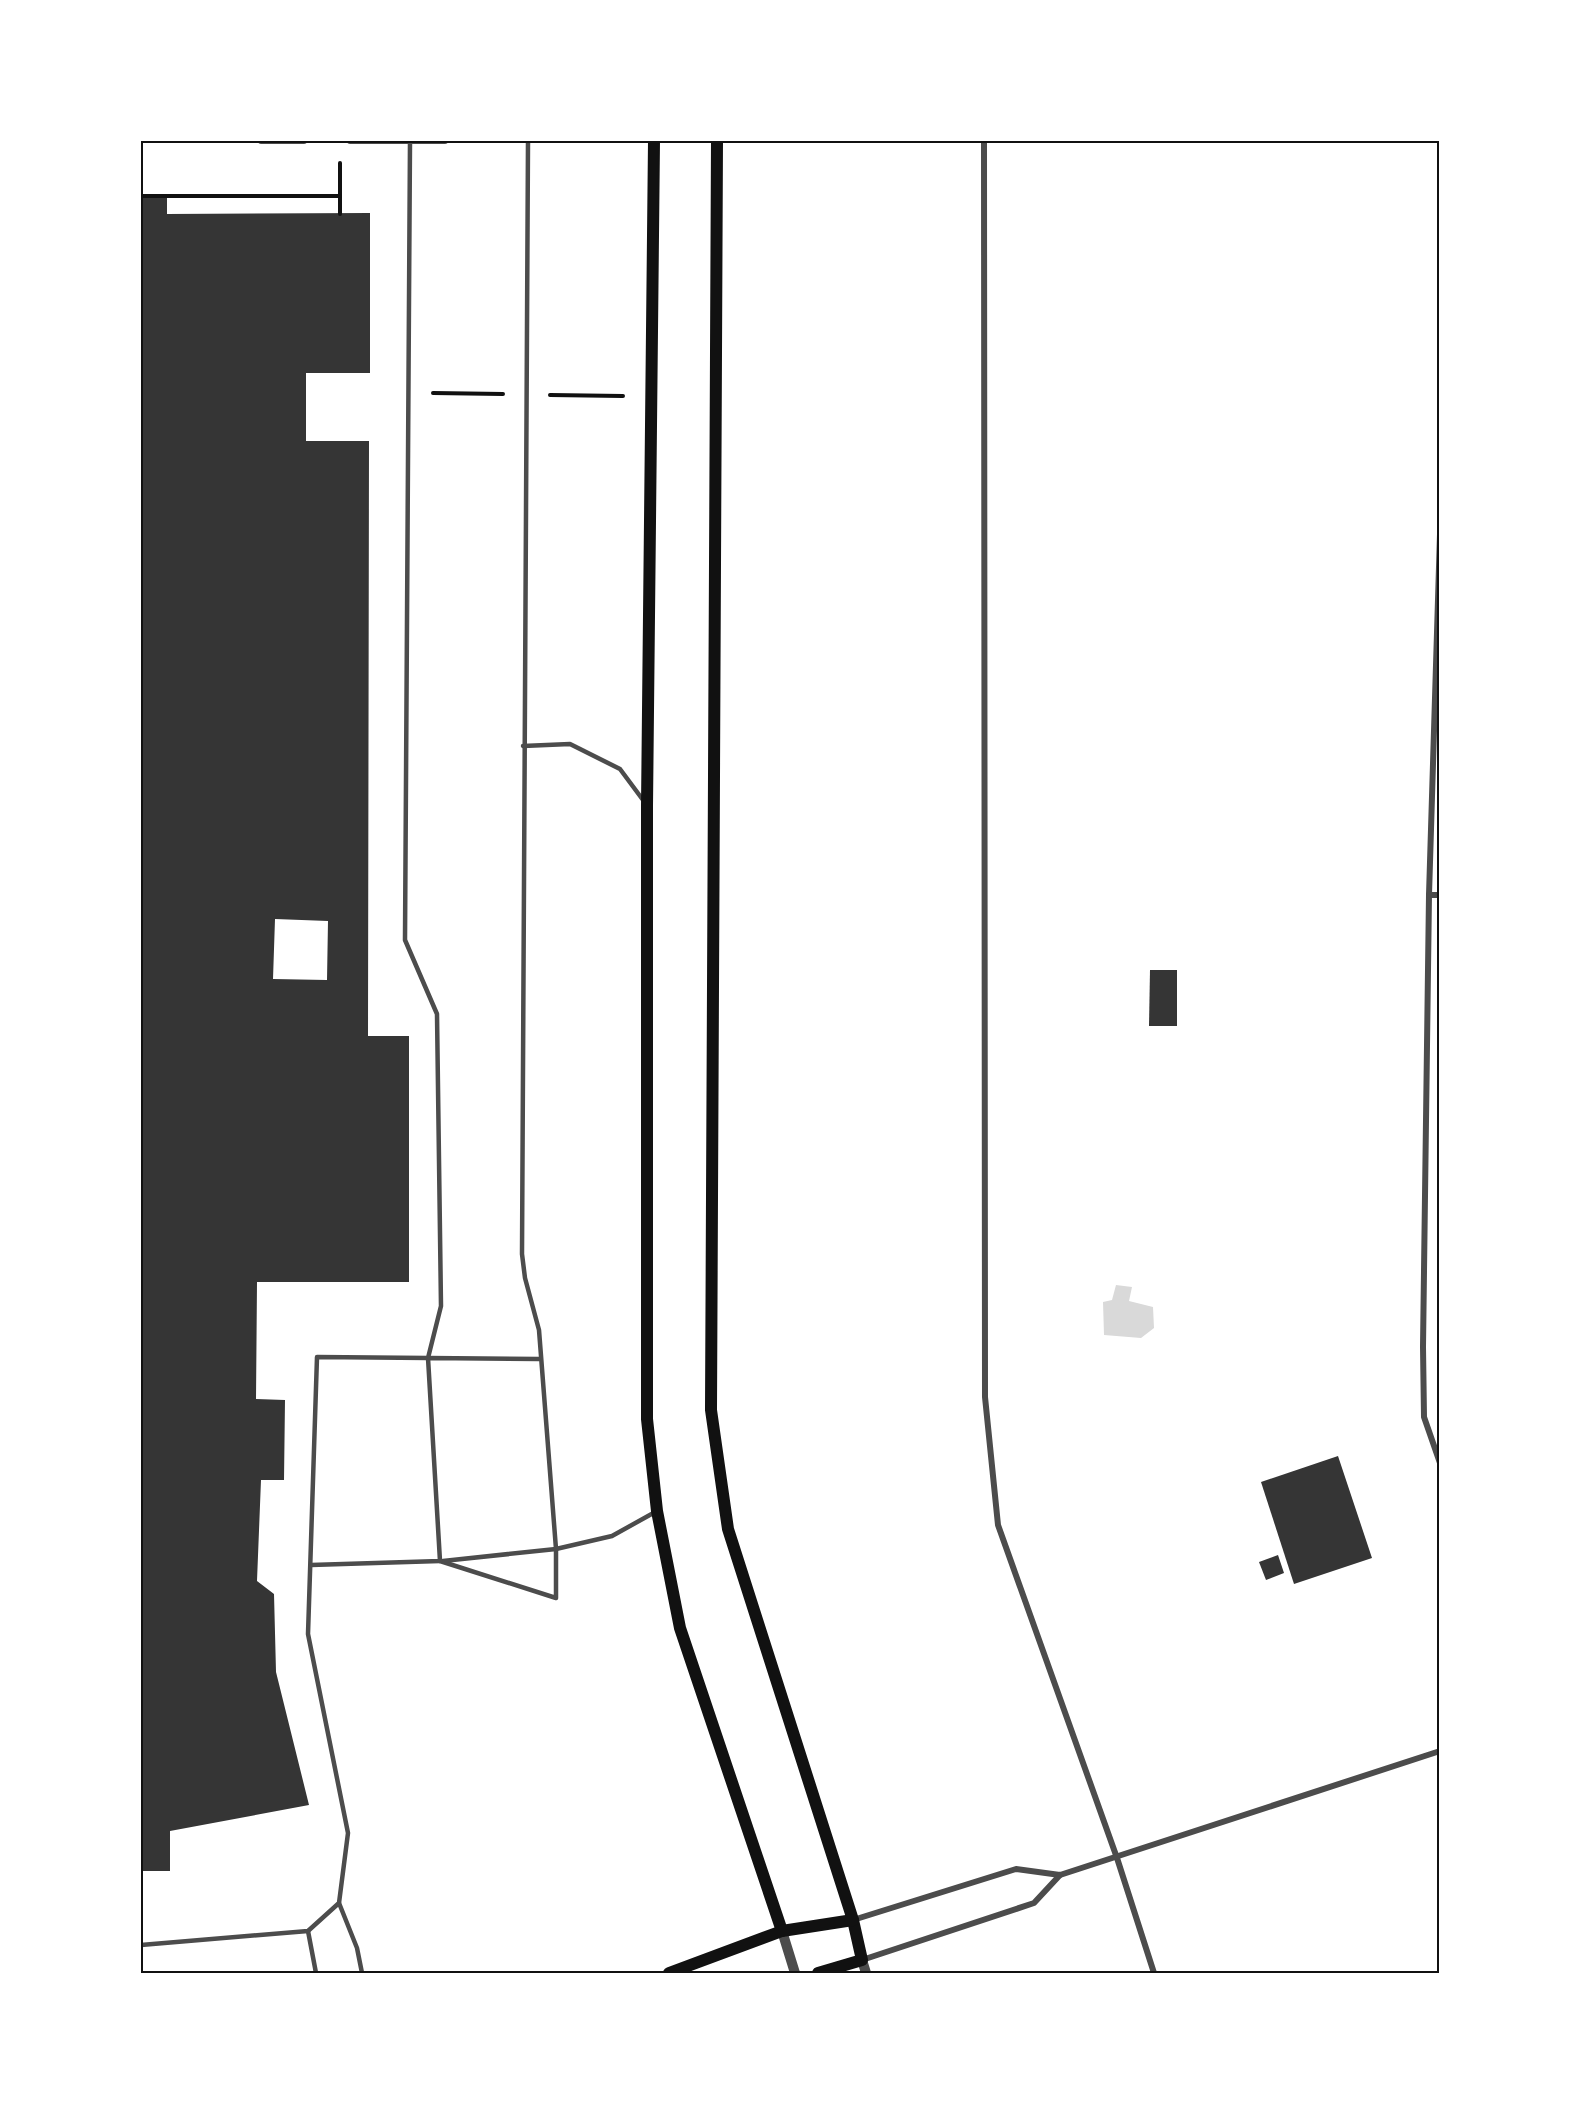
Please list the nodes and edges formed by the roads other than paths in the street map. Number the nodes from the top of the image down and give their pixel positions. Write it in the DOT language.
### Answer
graph roads {
  1 [pos="261,141"];
  2 [pos="304,141"];
  3 [pos="350,141"];
  4 [pos="410,141"];
  5 [pos="445,141"];
  6 [pos="528,141"];
  7 [pos="654,141"];
  8 [pos="717,141"];
  9 [pos="984,141"];
  10 [pos="1440,534"];
  11 [pos="523,746"];
  12 [pos="647,806"];
  13 [pos="1429,895"];
  14 [pos="1440,895"];
  15 [pos="428,1358"];
  16 [pos="539,1359"];
  17 [pos="1440,1463"];
  18 [pos="657,1511"];
  19 [pos="556,1549"];
  20 [pos="440,1561"];
  21 [pos="311,1565"];
  22 [pos="1440,1750"];
  23 [pos="1117,1858"];
  24 [pos="1060,1875"];
  25 [pos="339,1903"];
  26 [pos="853,1920"];
  27 [pos="308,1931"];
  28 [pos="782,1931"];
  29 [pos="141,1945"];
  30 [pos="862,1960"];
  31 [pos="316,1973"];
  32 [pos="363,1973"];
  33 [pos="669,1973"];
  34 [pos="795,1973"];
  35 [pos="818,1973"];
  36 [pos="866,1973"];
  37 [pos="1154,1973"];
  1 -- 2 [label="street"];
  3 -- 4 [label="street"];
  4 -- 5 [label="street"];
  4 -- 15 [label="lane"];
  6 -- 11 [label="lane"];
  7 -- 12 [label="main road"];
  8 -- 26 [label="main road"];
  9 -- 23 [label="street"];
  10 -- 13 [label="street"];
  11 -- 12 [label="lane"];
  11 -- 16 [label="lane"];
  12 -- 18 [label="main road"];
  13 -- 14 [label="street"];
  13 -- 17 [label="street"];
  15 -- 16 [label="lane"];
  15 -- 20 [label="lane"];
  15 -- 21 [label="lane"];
  16 -- 19 [label="lane"];
  18 -- 19 [label="lane"];
  18 -- 28 [label="main road"];
  19 -- 20 [label="lane"];
  19 -- 20 [label="lane"];
  20 -- 21 [label="lane"];
  21 -- 25 [label="lane"];
  22 -- 23 [label="street"];
  23 -- 24 [label="street"];
  23 -- 37 [label="street"];
  24 -- 26 [label="street"];
  24 -- 30 [label="street"];
  25 -- 27 [label="lane"];
  25 -- 32 [label="lane"];
  26 -- 28 [label="main road"];
  26 -- 30 [label="main road"];
  27 -- 29 [label="lane"];
  27 -- 31 [label="lane"];
  28 -- 33 [label="main road"];
  28 -- 34 [label="street"];
  30 -- 35 [label="main road"];
  30 -- 36 [label="street"];
}
